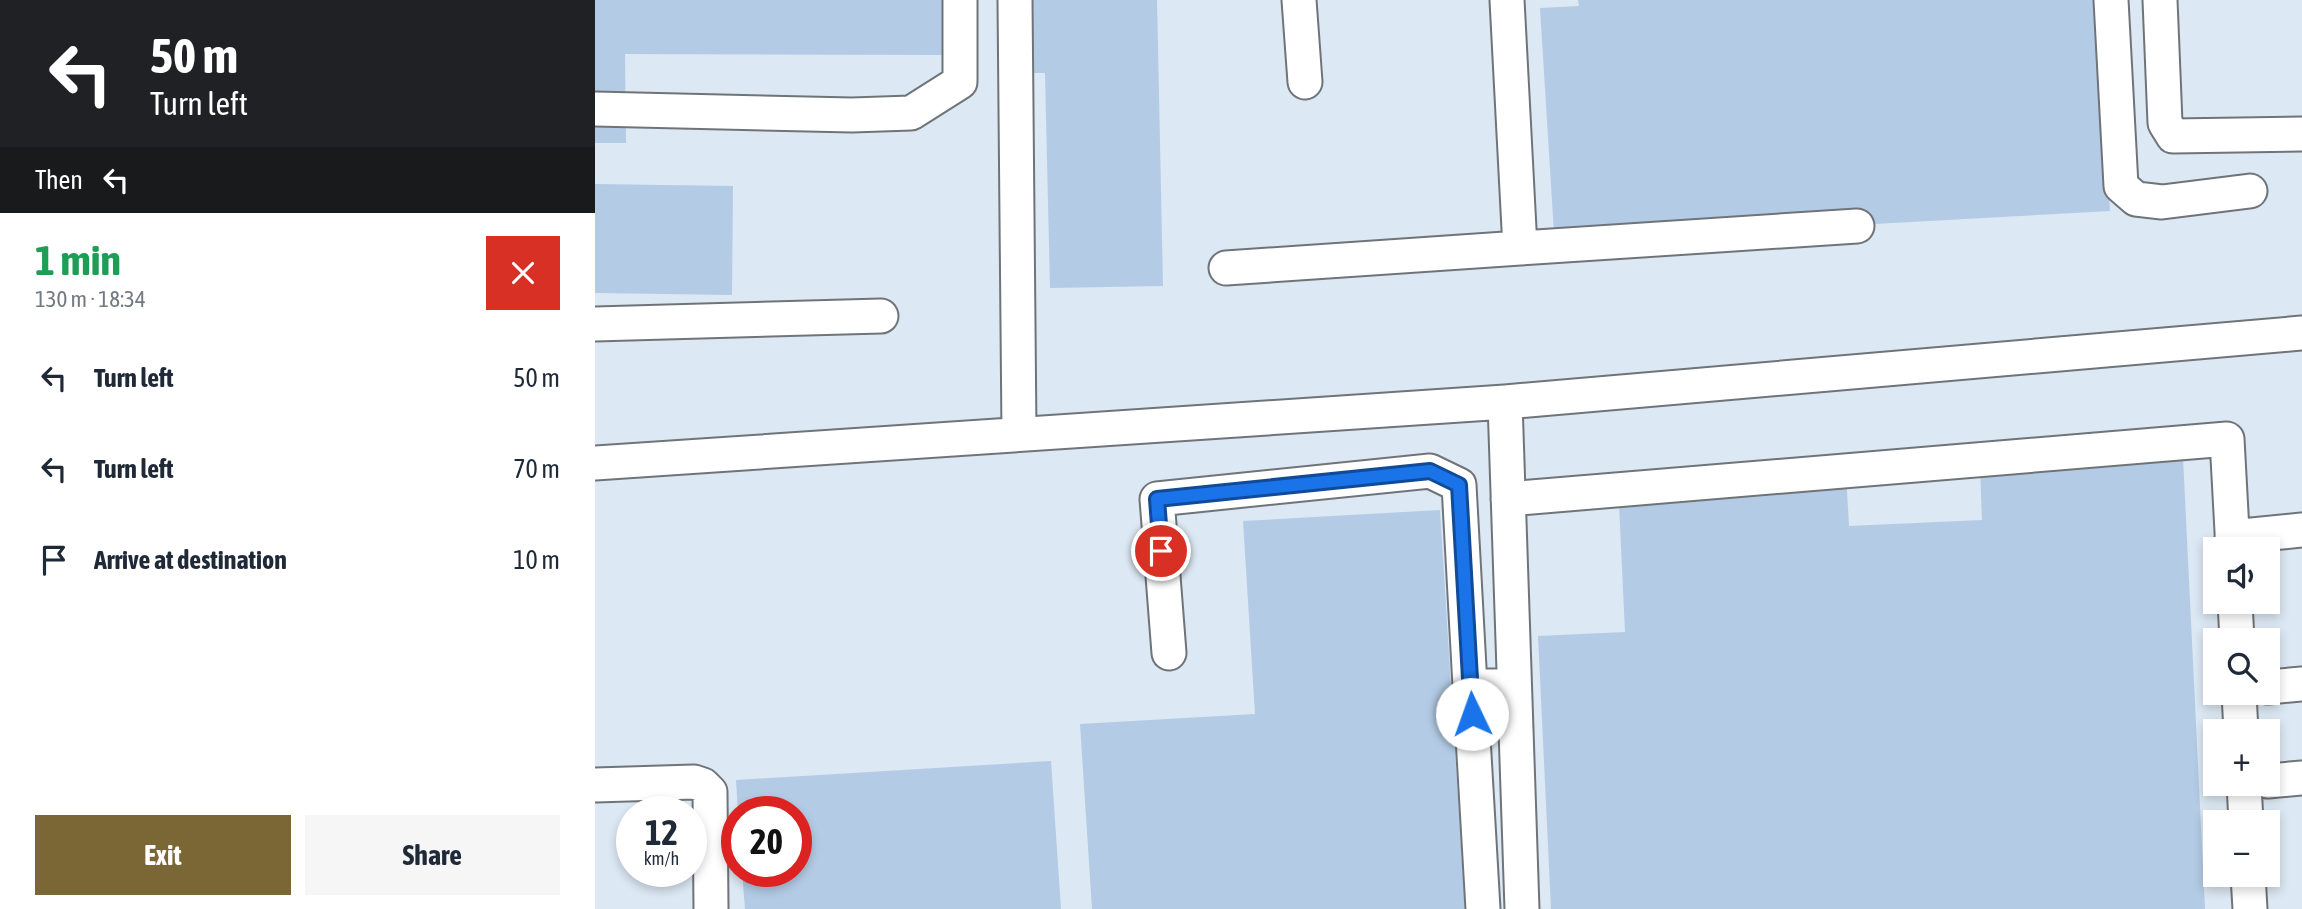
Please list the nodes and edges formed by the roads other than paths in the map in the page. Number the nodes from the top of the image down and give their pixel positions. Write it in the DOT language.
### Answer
graph roads {
  1 [pos="960,0"];
  2 [pos="1015,0"];
  3 [pos="1299,0"];
  4 [pos="1507,0"];
  5 [pos="2111,0"];
  6 [pos="2160,0"];
  7 [pos="1305,82"];
  8 [pos="595,109"];
  9 [pos="2302,134"];
  10 [pos="2251,191"];
  11 [pos="1857,226"];
  12 [pos="1520,248"];
  13 [pos="1226,268"];
  14 [pos="881,316"];
  15 [pos="595,324"];
  16 [pos="2302,333"];
  17 [pos="1505,402"];
  18 [pos="1019,434"];
  19 [pos="595,463"];
  20 [pos="1508,499"];
  21 [pos="2302,530"];
  22 [pos="2232,537"];
  23 [pos="2264,537"];
  24 [pos="1169,653"];
  25 [pos="2302,684"];
  26 [pos="1470,686"];
  27 [pos="1514,686"];
  28 [pos="2280,686"];
  29 [pos="2302,778"];
  30 [pos="2280,780"];
  31 [pos="595,785"];
  32 [pos="2249,887"];
  33 [pos="711,909"];
  34 [pos="1483,909"];
  35 [pos="1522,909"];
  36 [pos="2250,909"];
  1 -- 8 [label="street"];
  2 -- 18 [label="street"];
  3 -- 7 [label="street"];
  4 -- 12 [label="street"];
  5 -- 10 [label="street"];
  6 -- 9 [label="street"];
  11 -- 12 [label="street"];
  12 -- 13 [label="street"];
  14 -- 15 [label="street"];
  16 -- 17 [label="street"];
  17 -- 18 [label="street"];
  17 -- 20 [label="street"];
  18 -- 19 [label="street"];
  20 -- 22 [label="street"];
  20 -- 27 [label="street"];
  21 -- 23 [label="street"];
  24 -- 26 [label="street"];
  25 -- 28 [label="street"];
  26 -- 27 [label="street"];
  26 -- 34 [label="street"];
  27 -- 35 [label="street"];
  29 -- 30 [label="street"];
  31 -- 33 [label="street"];
  32 -- 36 [label="street"];
}
